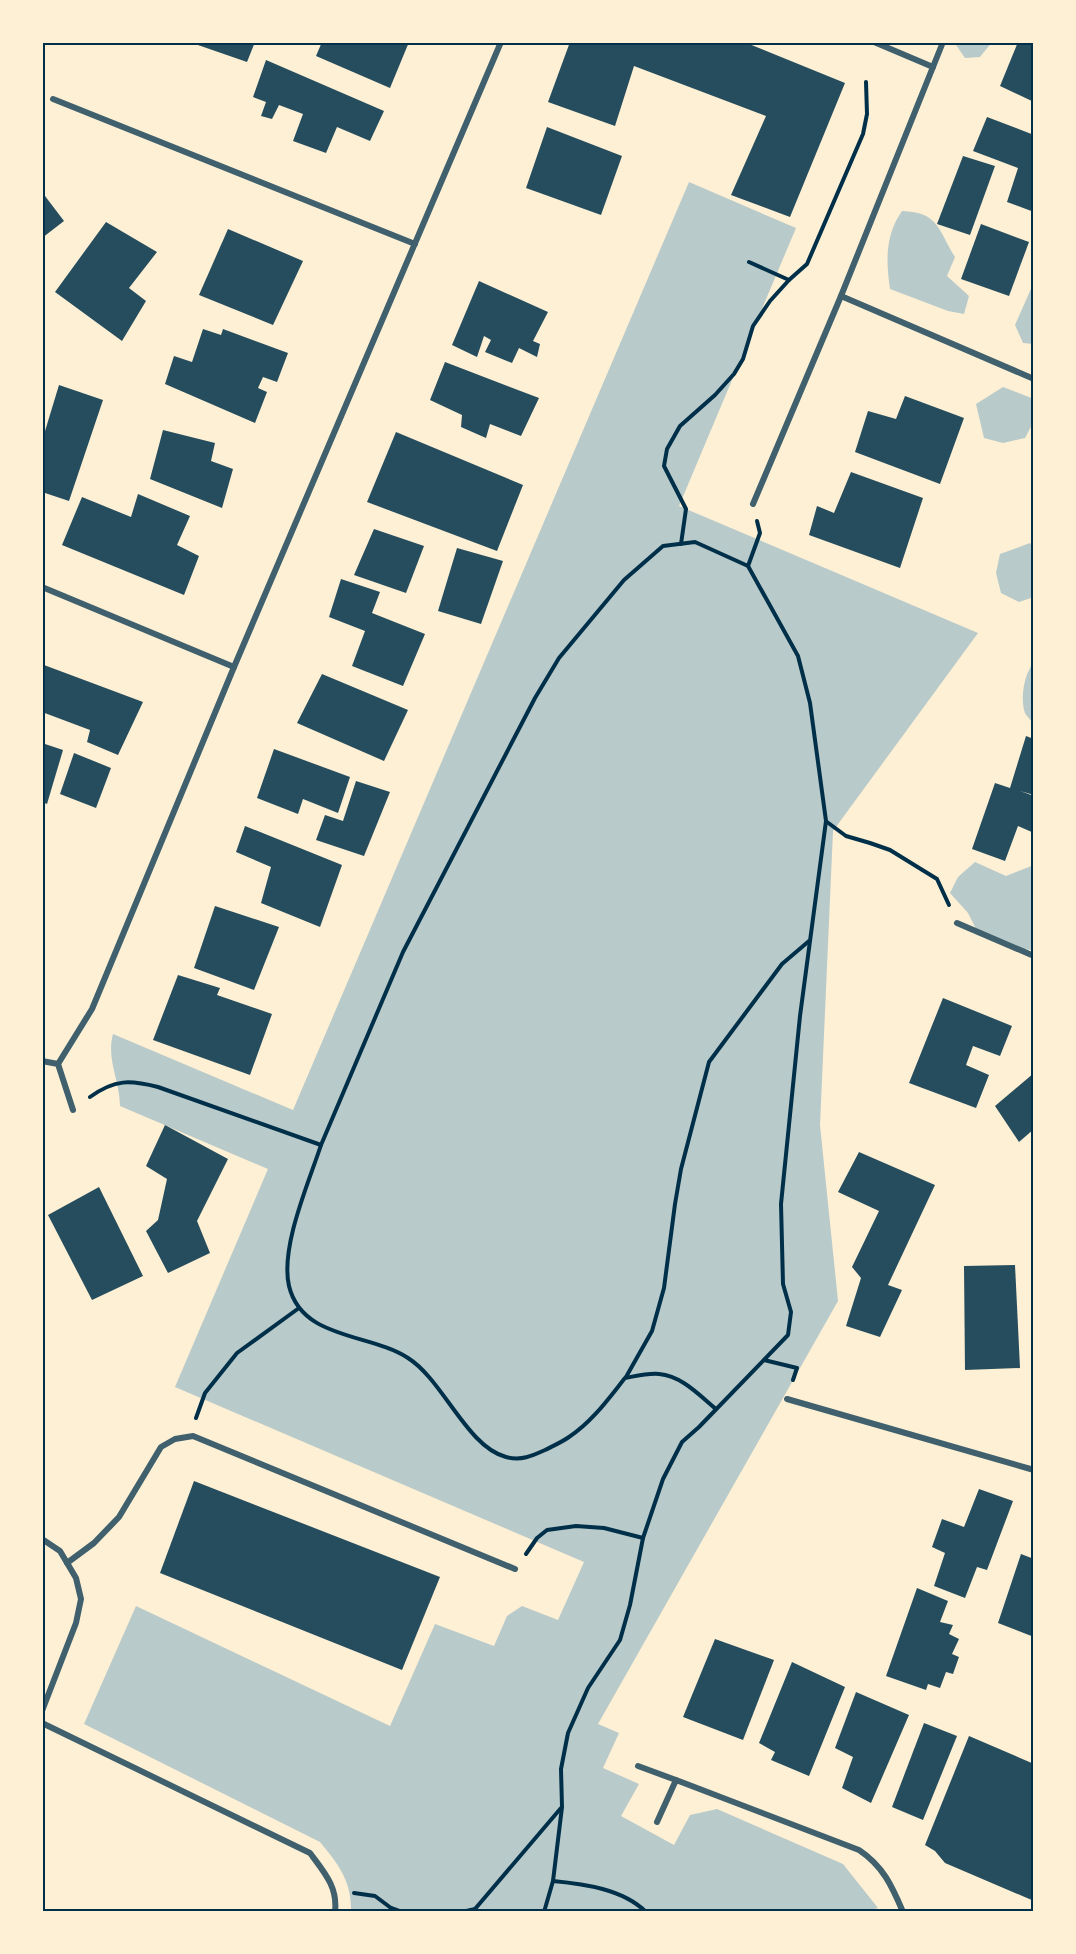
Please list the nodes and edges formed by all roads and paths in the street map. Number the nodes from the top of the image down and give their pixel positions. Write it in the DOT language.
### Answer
graph roads {
  1 [pos="501,42"];
  2 [pos="874,42"];
  3 [pos="944,42"];
  4 [pos="933,67"];
  5 [pos="866,82"];
  6 [pos="53,99"];
  7 [pos="416,244"];
  8 [pos="749,262"];
  9 [pos="789,280"];
  10 [pos="841,296"];
  11 [pos="1034,379"];
  12 [pos="753,504"];
  13 [pos="681,544"];
  14 [pos="748,566"];
  15 [pos="42,587"];
  16 [pos="234,667"];
  17 [pos="826,821"];
  18 [pos="957,923"];
  19 [pos="809,941"];
  20 [pos="1034,956"];
  21 [pos="42,1061"];
  22 [pos="58,1064"];
  23 [pos="73,1110"];
  24 [pos="321,1145"];
  25 [pos="299,1308"];
  26 [pos="764,1360"];
  27 [pos="626,1378"];
  28 [pos="787,1399"];
  29 [pos="716,1409"];
  30 [pos="195,1422"];
  31 [pos="1034,1470"];
  32 [pos="643,1538"];
  33 [pos="42,1539"];
  34 [pos="67,1563"];
  35 [pos="515,1569"];
  36 [pos="42,1711"];
  37 [pos="42,1723"];
  38 [pos="638,1766"];
  39 [pos="676,1780"];
  40 [pos="562,1807"];
  41 [pos="657,1822"];
  42 [pos="553,1881"];
  43 [pos="333,1890"];
  44 [pos="335,1912"];
  45 [pos="402,1912"];
  46 [pos="462,1912"];
  47 [pos="544,1912"];
  48 [pos="646,1912"];
  49 [pos="903,1912"];
  1 -- 7 [label="street"];
  2 -- 4 [label="street"];
  3 -- 4 [label="street"];
  4 -- 10 [label="street"];
  5 -- 9 [label="path"];
  6 -- 7 [label="street"];
  7 -- 16 [label="street"];
  8 -- 9 [label="path"];
  9 -- 13 [label="path"];
  10 -- 11 [label="street"];
  10 -- 12 [label="street"];
  12 -- 14 [label="path"];
  13 -- 14 [label="path"];
  13 -- 24 [label="path"];
  14 -- 17 [label="path"];
  15 -- 16 [label="street"];
  16 -- 22 [label="street"];
  17 -- 18 [label="path"];
  17 -- 19 [label="path"];
  18 -- 20 [label="street"];
  19 -- 26 [label="path"];
  19 -- 27 [label="path"];
  21 -- 22 [label="street"];
  22 -- 23 [label="street"];
  23 -- 24 [label="path"];
  24 -- 25 [label="path"];
  25 -- 27 [label="path"];
  25 -- 30 [label="path"];
  26 -- 28 [label="path"];
  26 -- 29 [label="path"];
  27 -- 29 [label="path"];
  28 -- 31 [label="street"];
  29 -- 32 [label="path"];
  32 -- 35 [label="path"];
  32 -- 40 [label="path"];
  33 -- 34 [label="street"];
  34 -- 35 [label="street"];
  34 -- 36 [label="street"];
  37 -- 43 [label="street"];
  38 -- 39 [label="street"];
  39 -- 41 [label="street"];
  39 -- 49 [label="street"];
  40 -- 42 [label="path"];
  40 -- 46 [label="path"];
  42 -- 47 [label="path"];
  42 -- 48 [label="path"];
  43 -- 44 [label="street"];
  43 -- 45 [label="path"];
}
